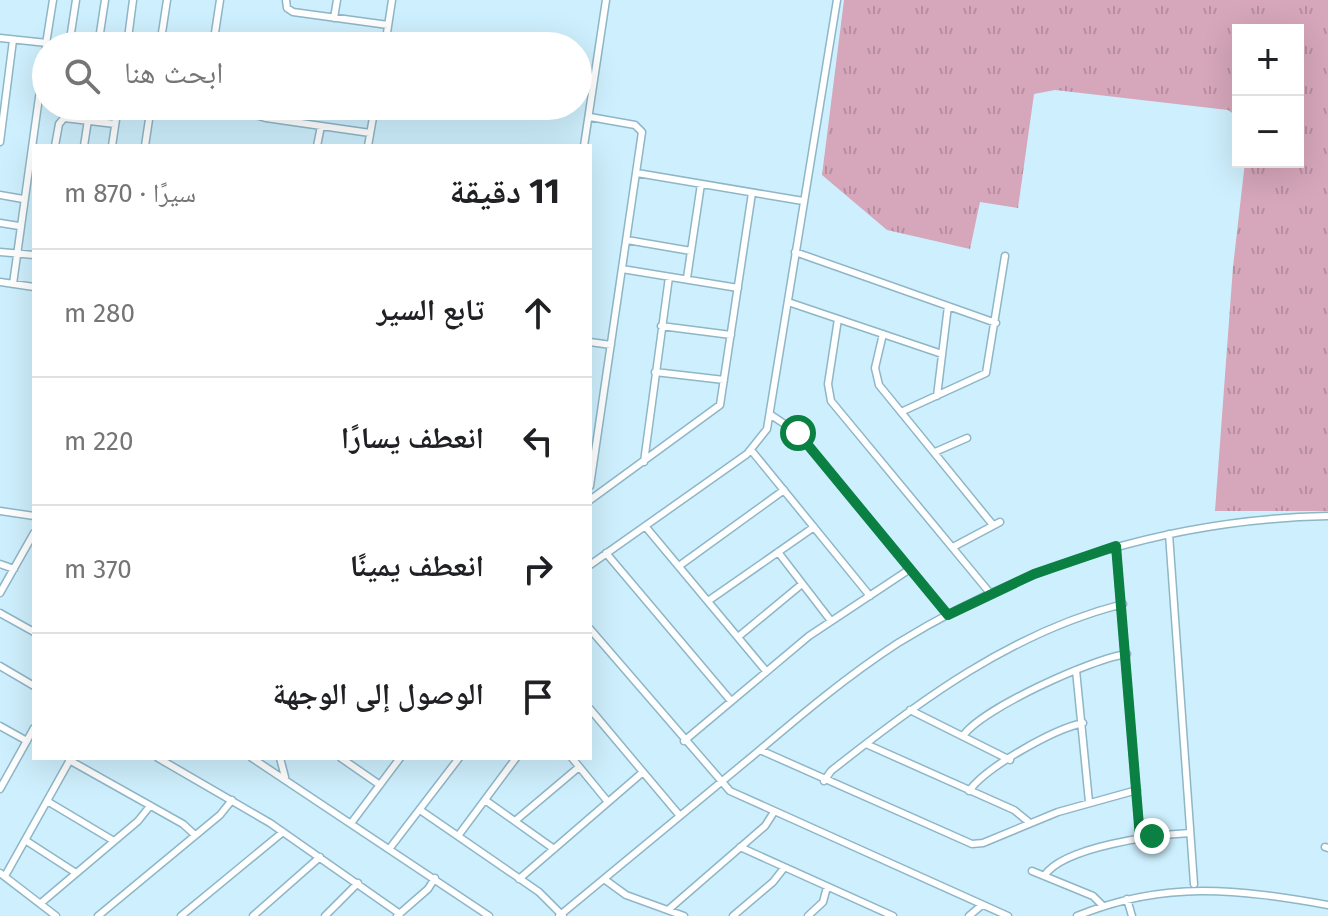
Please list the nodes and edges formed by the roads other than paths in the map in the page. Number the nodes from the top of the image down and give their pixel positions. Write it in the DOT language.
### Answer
graph roads {
  1 [pos="53,0"];
  2 [pos="76,0"];
  3 [pos="105,0"];
  4 [pos="133,0"];
  5 [pos="167,0"];
  6 [pos="220,0"];
  7 [pos="286,0"];
  8 [pos="337,0"];
  9 [pos="392,0"];
  10 [pos="606,0"];
  11 [pos="837,0"];
  12 [pos="334,18"];
  13 [pos="388,25"];
  14 [pos="48,32"];
  15 [pos="71,32"];
  16 [pos="100,32"];
  17 [pos="129,32"];
  18 [pos="162,32"];
  19 [pos="215,32"];
  20 [pos="387,32"];
  21 [pos="0,38"];
  22 [pos="13,40"];
  23 [pos="32,43"];
  24 [pos="592,102"];
  25 [pos="592,117"];
  26 [pos="35,120"];
  27 [pos="62,120"];
  28 [pos="88,120"];
  29 [pos="116,120"];
  30 [pos="149,120"];
  31 [pos="280,120"];
  32 [pos="372,120"];
  33 [pos="589,120"];
  34 [pos="115,124"];
  35 [pos="321,126"];
  36 [pos="370,133"];
  37 [pos="0,142"];
  38 [pos="56,144"];
  39 [pos="84,144"];
  40 [pos="112,144"];
  41 [pos="145,144"];
  42 [pos="317,144"];
  43 [pos="368,144"];
  44 [pos="584,144"];
  45 [pos="637,173"];
  46 [pos="701,184"];
  47 [pos="752,193"];
  48 [pos="0,195"];
  49 [pos="23,199"];
  50 [pos="803,201"];
  51 [pos="0,223"];
  52 [pos="19,226"];
  53 [pos="627,240"];
  54 [pos="691,251"];
  55 [pos="0,252"];
  56 [pos="795,252"];
  57 [pos="15,254"];
  58 [pos="32,255"];
  59 [pos="1005,256"];
  60 [pos="622,269"];
  61 [pos="669,277"];
  62 [pos="687,278"];
  63 [pos="0,282"];
  64 [pos="11,284"];
  65 [pos="32,287"];
  66 [pos="738,288"];
  67 [pos="788,302"];
  68 [pos="948,306"];
  69 [pos="838,319"];
  70 [pos="996,323"];
  71 [pos="661,326"];
  72 [pos="883,334"];
  73 [pos="731,335"];
  74 [pos="592,342"];
  75 [pos="611,345"];
  76 [pos="942,354"];
  77 [pos="655,372"];
  78 [pos="724,380"];
  79 [pos="937,396"];
  80 [pos="901,412"];
  81 [pos="771,415"];
  82 [pos="967,438"];
  83 [pos="751,450"];
  84 [pos="935,452"];
  85 [pos="644,462"];
  86 [pos="592,473"];
  87 [pos="784,490"];
  88 [pos="592,499"];
  89 [pos="0,511"];
  90 [pos="32,516"];
  91 [pos="1328,516"];
  92 [pos="645,526"];
  93 [pos="814,527"];
  94 [pos="1169,534"];
  95 [pos="32,537"];
  96 [pos="1116,546"];
  97 [pos="953,547"];
  98 [pos="778,552"];
  99 [pos="606,553"];
  100 [pos="0,564"];
  101 [pos="592,564"];
  102 [pos="679,566"];
  103 [pos="14,569"];
  104 [pos="910,569"];
  105 [pos="802,584"];
  106 [pos="0,593"];
  107 [pos="990,593"];
  108 [pos="870,596"];
  109 [pos="708,601"];
  110 [pos="1123,604"];
  111 [pos="0,613"];
  112 [pos="948,615"];
  113 [pos="831,621"];
  114 [pos="32,630"];
  115 [pos="592,631"];
  116 [pos="738,637"];
  117 [pos="1127,654"];
  118 [pos="0,666"];
  119 [pos="1076,670"];
  120 [pos="766,671"];
  121 [pos="32,685"];
  122 [pos="731,701"];
  123 [pos="910,710"];
  124 [pos="592,711"];
  125 [pos="1083,723"];
  126 [pos="0,726"];
  127 [pos="32,732"];
  128 [pos="963,736"];
  129 [pos="27,741"];
  130 [pos="684,741"];
  131 [pos="866,744"];
  132 [pos="760,750"];
  133 [pos="69,760"];
  134 [pos="72,760"];
  135 [pos="162,760"];
  136 [pos="255,760"];
  137 [pos="281,760"];
  138 [pos="344,760"];
  139 [pos="399,760"];
  140 [pos="458,760"];
  141 [pos="515,760"];
  142 [pos="574,760"];
  143 [pos="1010,760"];
  144 [pos="579,767"];
  145 [pos="643,772"];
  146 [pos="286,778"];
  147 [pos="824,781"];
  148 [pos="719,783"];
  149 [pos="1,784"];
  150 [pos="380,785"];
  151 [pos="1137,790"];
  152 [pos="969,791"];
  153 [pos="232,800"];
  154 [pos="485,800"];
  155 [pos="47,801"];
  156 [pos="608,802"];
  157 [pos="1089,802"];
  158 [pos="150,806"];
  159 [pos="420,810"];
  160 [pos="774,812"];
  161 [pos="680,816"];
  162 [pos="515,821"];
  163 [pos="352,822"];
  164 [pos="1030,823"];
  165 [pos="283,832"];
  166 [pos="1190,833"];
  167 [pos="195,835"];
  168 [pos="458,836"];
  169 [pos="1140,838"];
  170 [pos="25,840"];
  171 [pos="114,841"];
  172 [pos="740,847"];
  173 [pos="390,848"];
  174 [pos="554,849"];
  175 [pos="320,857"];
  176 [pos="784,868"];
  177 [pos="1032,871"];
  178 [pos="76,873"];
  179 [pos="2,875"];
  180 [pos="1044,876"];
  181 [pos="435,878"];
  182 [pos="519,879"];
  183 [pos="604,879"];
  184 [pos="358,883"];
  185 [pos="1194,884"];
  186 [pos="827,887"];
  187 [pos="1127,899"];
  188 [pos="41,903"];
  189 [pos="982,905"];
  190 [pos="1328,905"];
  191 [pos="1103,906"];
  192 [pos="477,907"];
  193 [pos="668,910"];
  194 [pos="398,915"];
  195 [pos="471,915"];
  196 [pos="561,915"];
  197 [pos="56,916"];
  198 [pos="98,916"];
  199 [pos="181,916"];
  200 [pos="253,916"];
  201 [pos="325,916"];
  202 [pos="489,916"];
  203 [pos="684,916"];
  204 [pos="733,916"];
  205 [pos="808,916"];
  206 [pos="893,916"];
  207 [pos="969,916"];
  208 [pos="1008,916"];
  209 [pos="1077,916"];
  210 [pos="1132,916"];
  1 -- 14 [label="street"];
  2 -- 15 [label="street"];
  3 -- 16 [label="street"];
  4 -- 17 [label="street"];
  5 -- 18 [label="street"];
  6 -- 19 [label="street"];
  7 -- 12 [label="street"];
  8 -- 12 [label="street"];
  9 -- 13 [label="street"];
  10 -- 24 [label="street"];
  11 -- 50 [label="street"];
  12 -- 13 [label="street"];
  13 -- 20 [label="street"];
  21 -- 22 [label="street"];
  22 -- 23 [label="street"];
  22 -- 37 [label="street"];
  25 -- 45 [label="street"];
  26 -- 49 [label="street"];
  27 -- 38 [label="street"];
  28 -- 34 [label="street"];
  28 -- 39 [label="street"];
  29 -- 34 [label="street"];
  30 -- 41 [label="street"];
  31 -- 35 [label="street"];
  32 -- 36 [label="street"];
  33 -- 44 [label="street"];
  34 -- 40 [label="street"];
  35 -- 36 [label="street"];
  35 -- 42 [label="street"];
  36 -- 43 [label="street"];
  45 -- 46 [label="street"];
  45 -- 53 [label="street"];
  46 -- 47 [label="street"];
  46 -- 54 [label="street"];
  47 -- 50 [label="street"];
  47 -- 66 [label="street"];
  48 -- 49 [label="street"];
  49 -- 52 [label="street"];
  50 -- 56 [label="street"];
  51 -- 52 [label="street"];
  52 -- 57 [label="street"];
  53 -- 54 [label="street"];
  53 -- 60 [label="street"];
  54 -- 62 [label="street"];
  55 -- 57 [label="street"];
  56 -- 67 [label="street"];
  56 -- 68 [label="street"];
  57 -- 58 [label="street"];
  57 -- 64 [label="street"];
  59 -- 70 [label="street"];
  60 -- 61 [label="street"];
  60 -- 75 [label="street"];
  61 -- 62 [label="street"];
  61 -- 71 [label="street"];
  62 -- 66 [label="street"];
  63 -- 64 [label="street"];
  64 -- 65 [label="street"];
  66 -- 73 [label="street"];
  67 -- 69 [label="street"];
  67 -- 81 [label="street"];
  68 -- 70 [label="street"];
  68 -- 76 [label="street"];
  69 -- 72 [label="street"];
  69 -- 97 [label="street"];
  70 -- 79 [label="street"];
  71 -- 73 [label="street"];
  71 -- 77 [label="street"];
  72 -- 76 [label="street"];
  72 -- 80 [label="street"];
  73 -- 78 [label="street"];
  74 -- 75 [label="street"];
  75 -- 86 [label="street"];
  76 -- 79 [label="street"];
  77 -- 78 [label="street"];
  77 -- 85 [label="street"];
  78 -- 85 [label="street"];
  79 -- 80 [label="street"];
  80 -- 84 [label="street"];
  81 -- 83 [label="street"];
  81 -- 104 [label="street"];
  82 -- 84 [label="street"];
  83 -- 87 [label="street"];
  83 -- 92 [label="street"];
  84 -- 97 [label="street"];
  85 -- 88 [label="street"];
  87 -- 93 [label="street"];
  87 -- 102 [label="street"];
  89 -- 90 [label="street"];
  91 -- 94 [label="street"];
  92 -- 99 [label="street"];
  92 -- 102 [label="street"];
  93 -- 98 [label="street"];
  93 -- 108 [label="street"];
  94 -- 96 [label="street"];
  94 -- 166 [label="street"];
  95 -- 103 [label="street"];
  96 -- 107 [label="street"];
  96 -- 110 [label="street"];
  97 -- 107 [label="street"];
  98 -- 105 [label="street"];
  98 -- 109 [label="street"];
  99 -- 101 [label="street"];
  99 -- 122 [label="street"];
  100 -- 103 [label="street"];
  102 -- 109 [label="street"];
  103 -- 106 [label="street"];
  104 -- 108 [label="street"];
  104 -- 112 [label="street"];
  105 -- 113 [label="street"];
  105 -- 116 [label="street"];
  107 -- 112 [label="street"];
  108 -- 113 [label="street"];
  109 -- 116 [label="street"];
  110 -- 117 [label="street"];
  110 -- 123 [label="street"];
  111 -- 114 [label="street"];
  112 -- 132 [label="street"];
  113 -- 120 [label="street"];
  115 -- 130 [label="street"];
  116 -- 120 [label="street"];
  117 -- 119 [label="street"];
  117 -- 151 [label="street"];
  118 -- 121 [label="street"];
  119 -- 125 [label="street"];
  119 -- 128 [label="street"];
  120 -- 122 [label="street"];
  122 -- 130 [label="street"];
  123 -- 128 [label="street"];
  123 -- 131 [label="street"];
  124 -- 145 [label="street"];
  125 -- 143 [label="street"];
  125 -- 157 [label="street"];
  126 -- 129 [label="street"];
  127 -- 129 [label="street"];
  128 -- 143 [label="street"];
  129 -- 149 [label="street"];
  130 -- 148 [label="street"];
  131 -- 147 [label="street"];
  131 -- 152 [label="street"];
  132 -- 147 [label="street"];
  132 -- 148 [label="street"];
  133 -- 155 [label="street"];
  134 -- 158 [label="street"];
  135 -- 153 [label="street"];
  136 -- 146 [label="street"];
  137 -- 146 [label="street"];
  138 -- 150 [label="street"];
  139 -- 150 [label="street"];
  140 -- 159 [label="street"];
  141 -- 154 [label="street"];
  142 -- 144 [label="street"];
  143 -- 152 [label="street"];
  144 -- 156 [label="street"];
  144 -- 162 [label="street"];
  145 -- 156 [label="street"];
  145 -- 161 [label="street"];
  146 -- 163 [label="street"];
  147 -- 164 [label="street"];
  148 -- 160 [label="street"];
  148 -- 161 [label="street"];
  150 -- 163 [label="street"];
  151 -- 157 [label="street"];
  151 -- 169 [label="street"];
  152 -- 164 [label="street"];
  153 -- 165 [label="street"];
  153 -- 167 [label="street"];
  154 -- 162 [label="street"];
  154 -- 168 [label="street"];
  155 -- 170 [label="street"];
  155 -- 171 [label="street"];
  156 -- 174 [label="street"];
  157 -- 164 [label="street"];
  158 -- 167 [label="street"];
  158 -- 171 [label="street"];
  159 -- 168 [label="street"];
  159 -- 173 [label="street"];
  160 -- 172 [label="street"];
  160 -- 189 [label="street"];
  161 -- 183 [label="street"];
  162 -- 174 [label="street"];
  163 -- 173 [label="street"];
  165 -- 175 [label="street"];
  165 -- 199 [label="street"];
  166 -- 169 [label="street"];
  166 -- 185 [label="street"];
  167 -- 198 [label="street"];
  168 -- 182 [label="street"];
  169 -- 180 [label="street"];
  170 -- 178 [label="street"];
  170 -- 179 [label="street"];
  171 -- 178 [label="street"];
  172 -- 176 [label="street"];
  172 -- 193 [label="street"];
  173 -- 181 [label="street"];
  174 -- 182 [label="street"];
  175 -- 184 [label="street"];
  175 -- 200 [label="street"];
  176 -- 186 [label="street"];
  176 -- 204 [label="street"];
  177 -- 180 [label="street"];
  178 -- 188 [label="street"];
  179 -- 188 [label="street"];
  180 -- 191 [label="street"];
  181 -- 192 [label="street"];
  181 -- 194 [label="street"];
  182 -- 196 [label="street"];
  183 -- 193 [label="street"];
  183 -- 196 [label="street"];
  184 -- 194 [label="street"];
  184 -- 201 [label="street"];
  186 -- 205 [label="street"];
  186 -- 206 [label="street"];
  187 -- 190 [label="street"];
  187 -- 191 [label="street"];
  187 -- 210 [label="street"];
  188 -- 197 [label="street"];
  189 -- 207 [label="street"];
  189 -- 208 [label="street"];
  191 -- 209 [label="street"];
  192 -- 195 [label="street"];
  192 -- 202 [label="street"];
  193 -- 203 [label="street"];
}
